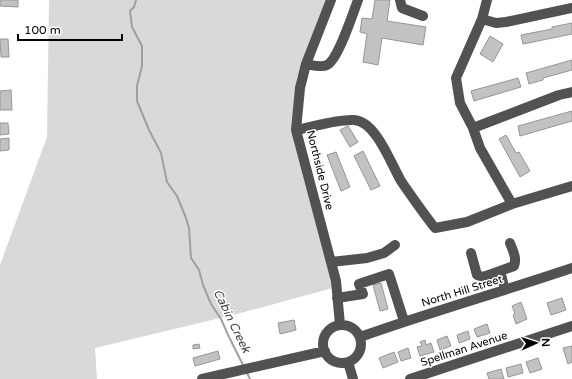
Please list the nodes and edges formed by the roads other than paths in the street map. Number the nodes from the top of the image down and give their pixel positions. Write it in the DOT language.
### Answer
graph roads {
  1 [pos="331,0"];
  2 [pos="358,0"];
  3 [pos="400,0"];
  4 [pos="486,0"];
  5 [pos="572,8"];
  6 [pos="423,16"];
  7 [pos="482,19"];
  8 [pos="306,64"];
  9 [pos="572,92"];
  10 [pos="472,128"];
  11 [pos="296,130"];
  12 [pos="572,186"];
  13 [pos="512,204"];
  14 [pos="510,243"];
  15 [pos="395,245"];
  16 [pos="471,253"];
  17 [pos="331,262"];
  18 [pos="572,268"];
  19 [pos="500,272"];
  20 [pos="505,290"];
  21 [pos="338,298"];
  22 [pos="404,321"];
  23 [pos="340,325"];
  24 [pos="572,326"];
  25 [pos="360,337"];
  26 [pos="325,351"];
  27 [pos="348,362"];
  28 [pos="202,379"];
  29 [pos="353,379"];
  30 [pos="410,379"];
  1 -- 8 [label="street, Northside Drive"];
  2 -- 8 [label="street"];
  3 -- 6 [label="street"];
  4 -- 7 [label="street"];
  5 -- 7 [label="street"];
  7 -- 10 [label="street"];
  8 -- 11 [label="street, Northside Drive"];
  9 -- 10 [label="street"];
  10 -- 13 [label="street"];
  11 -- 13 [label="street"];
  11 -- 17 [label="street, Northside Drive"];
  12 -- 13 [label="street"];
  14 -- 19 [label="street"];
  15 -- 17 [label="street"];
  16 -- 19 [label="street"];
  17 -- 21 [label="street, Northside Drive"];
  18 -- 20 [label="street, North Hill Street"];
  19 -- 20 [label="street"];
  20 -- 22 [label="street, North Hill Street"];
  21 -- 22 [label="street"];
  21 -- 23 [label="street, Northside Drive"];
  22 -- 25 [label="street, North Hill Street"];
  23 -- 25 [label="street"];
  23 -- 26 [label="street"];
  24 -- 30 [label="street, Spellman Avenue"];
  25 -- 27 [label="street"];
  26 -- 27 [label="street"];
  26 -- 28 [label="street"];
  27 -- 29 [label="street"];
}
